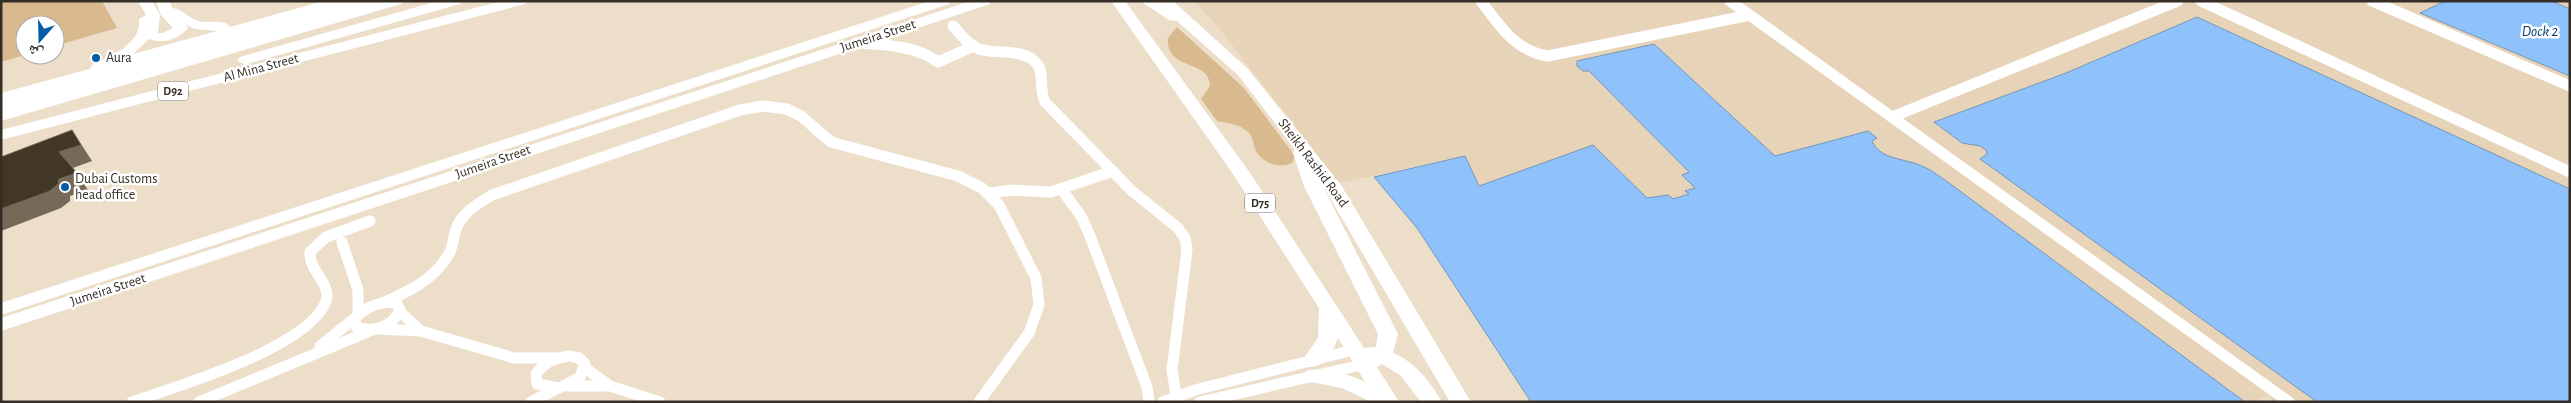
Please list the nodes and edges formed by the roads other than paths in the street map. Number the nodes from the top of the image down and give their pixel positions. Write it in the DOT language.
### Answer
graph roads {
  1 [pos="136,1"];
  2 [pos="145,1"];
  3 [pos="340,1"];
  4 [pos="364,1"];
  5 [pos="396,1"];
  6 [pos="426,1"];
  7 [pos="456,1"];
  8 [pos="487,1"];
  9 [pos="520,1"];
  10 [pos="944,1"];
  11 [pos="985,1"];
  12 [pos="1147,1"];
  13 [pos="1164,1"];
  14 [pos="1481,1"];
  15 [pos="1730,1"];
  16 [pos="2178,1"];
  17 [pos="2201,1"];
  18 [pos="2372,1"];
  19 [pos="163,2"];
  20 [pos="1118,4"];
  21 [pos="1750,15"];
  22 [pos="1186,22"];
  23 [pos="953,26"];
  24 [pos="252,29"];
  25 [pos="350,33"];
  26 [pos="856,43"];
  27 [pos="974,46"];
  28 [pos="97,68"];
  29 [pos="2570,86"];
  30 [pos="73,95"];
  31 [pos="1,97"];
  32 [pos="1,106"];
  33 [pos="1,116"];
  34 [pos="1892,117"];
  35 [pos="1,129"];
  36 [pos="1,135"];
  37 [pos="1296,139"];
  38 [pos="1,145"];
  39 [pos="1113,171"];
  40 [pos="2570,172"];
  41 [pos="1062,190"];
  42 [pos="989,193"];
  43 [pos="370,221"];
  44 [pos="342,242"];
  45 [pos="419,285"];
  46 [pos="358,290"];
  47 [pos="1325,302"];
  48 [pos="381,303"];
  49 [pos="1,309"];
  50 [pos="400,311"];
  51 [pos="357,316"];
  52 [pos="1,325"];
  53 [pos="375,329"];
  54 [pos="421,332"];
  55 [pos="308,354"];
  56 [pos="1368,356"];
  57 [pos="514,358"];
  58 [pos="557,358"];
  59 [pos="585,368"];
  60 [pos="1313,368"];
  61 [pos="535,380"];
  62 [pos="608,386"];
  63 [pos="561,387"];
  64 [pos="1172,400"];
  65 [pos="132,402"];
  66 [pos="200,402"];
  67 [pos="528,402"];
  68 [pos="531,402"];
  69 [pos="660,402"];
  70 [pos="979,402"];
  71 [pos="1149,402"];
  72 [pos="1200,402"];
  73 [pos="1388,402"];
  74 [pos="1432,402"];
  75 [pos="1461,402"];
  76 [pos="2289,402"];
  1 -- 28 [label="street"];
  2 -- 19 [label="street"];
  3 -- 24 [label="street"];
  4 -- 24 [label="highway"];
  5 -- 30 [label="main road, Al Mina Street / D92"];
  6 -- 25 [label="main road"];
  7 -- 25 [label="main road"];
  8 -- 25 [label="main road"];
  9 -- 25 [label="main road, Al Mina Street / D92"];
  10 -- 49 [label="street, Jumeira Street"];
  11 -- 26 [label="street, Jumeira Street"];
  12 -- 22 [label="main road"];
  13 -- 22 [label="main road, Sheikh Rashid Road"];
  14 -- 21 [label="street"];
  15 -- 21 [label="street"];
  16 -- 34 [label="street"];
  17 -- 40 [label="street"];
  18 -- 29 [label="street"];
  19 -- 24 [label="street"];
  20 -- 47 [label="main road, D75"];
  21 -- 34 [label="street"];
  22 -- 37 [label="main road, Sheikh Rashid Road"];
  23 -- 27 [label="street"];
  24 -- 28 [label="street"];
  24 -- 31 [label="main road"];
  24 -- 32 [label="highway"];
  25 -- 30 [label="main road"];
  25 -- 35 [label="main road"];
  25 -- 36 [label="main road, Al Mina Street / D92"];
  25 -- 38 [label="main road"];
  26 -- 27 [label="street"];
  26 -- 52 [label="street, Jumeira Street"];
  27 -- 39 [label="street"];
  28 -- 31 [label="street"];
  30 -- 33 [label="main road, Al Mina Street / D92"];
  34 -- 76 [label="street"];
  37 -- 56 [label="main road"];
  37 -- 75 [label="main road, Sheikh Rashid Road"];
  39 -- 41 [label="street"];
  39 -- 64 [label="street"];
  41 -- 42 [label="street"];
  41 -- 71 [label="street"];
  42 -- 45 [label="street"];
  42 -- 70 [label="street"];
  43 -- 65 [label="street"];
  44 -- 46 [label="street"];
  45 -- 48 [label="street"];
  45 -- 50 [label="street"];
  46 -- 48 [label="street"];
  46 -- 51 [label="street"];
  47 -- 56 [label="main road, D75"];
  47 -- 60 [label="main road"];
  48 -- 50 [label="street"];
  48 -- 51 [label="street"];
  50 -- 53 [label="street"];
  50 -- 54 [label="street"];
  51 -- 53 [label="street"];
  51 -- 55 [label="street"];
  53 -- 54 [label="street"];
  53 -- 55 [label="street"];
  54 -- 57 [label="street"];
  55 -- 66 [label="street"];
  56 -- 60 [label="street"];
  56 -- 73 [label="main road, D75"];
  56 -- 74 [label="main road"];
  57 -- 58 [label="street"];
  57 -- 61 [label="street"];
  58 -- 59 [label="street"];
  58 -- 61 [label="street"];
  59 -- 62 [label="street"];
  59 -- 63 [label="street"];
  60 -- 64 [label="street"];
  60 -- 72 [label="street"];
  60 -- 73 [label="main road"];
  61 -- 63 [label="street"];
  61 -- 67 [label="street"];
  62 -- 63 [label="street"];
  62 -- 69 [label="street"];
  63 -- 68 [label="street"];
}
